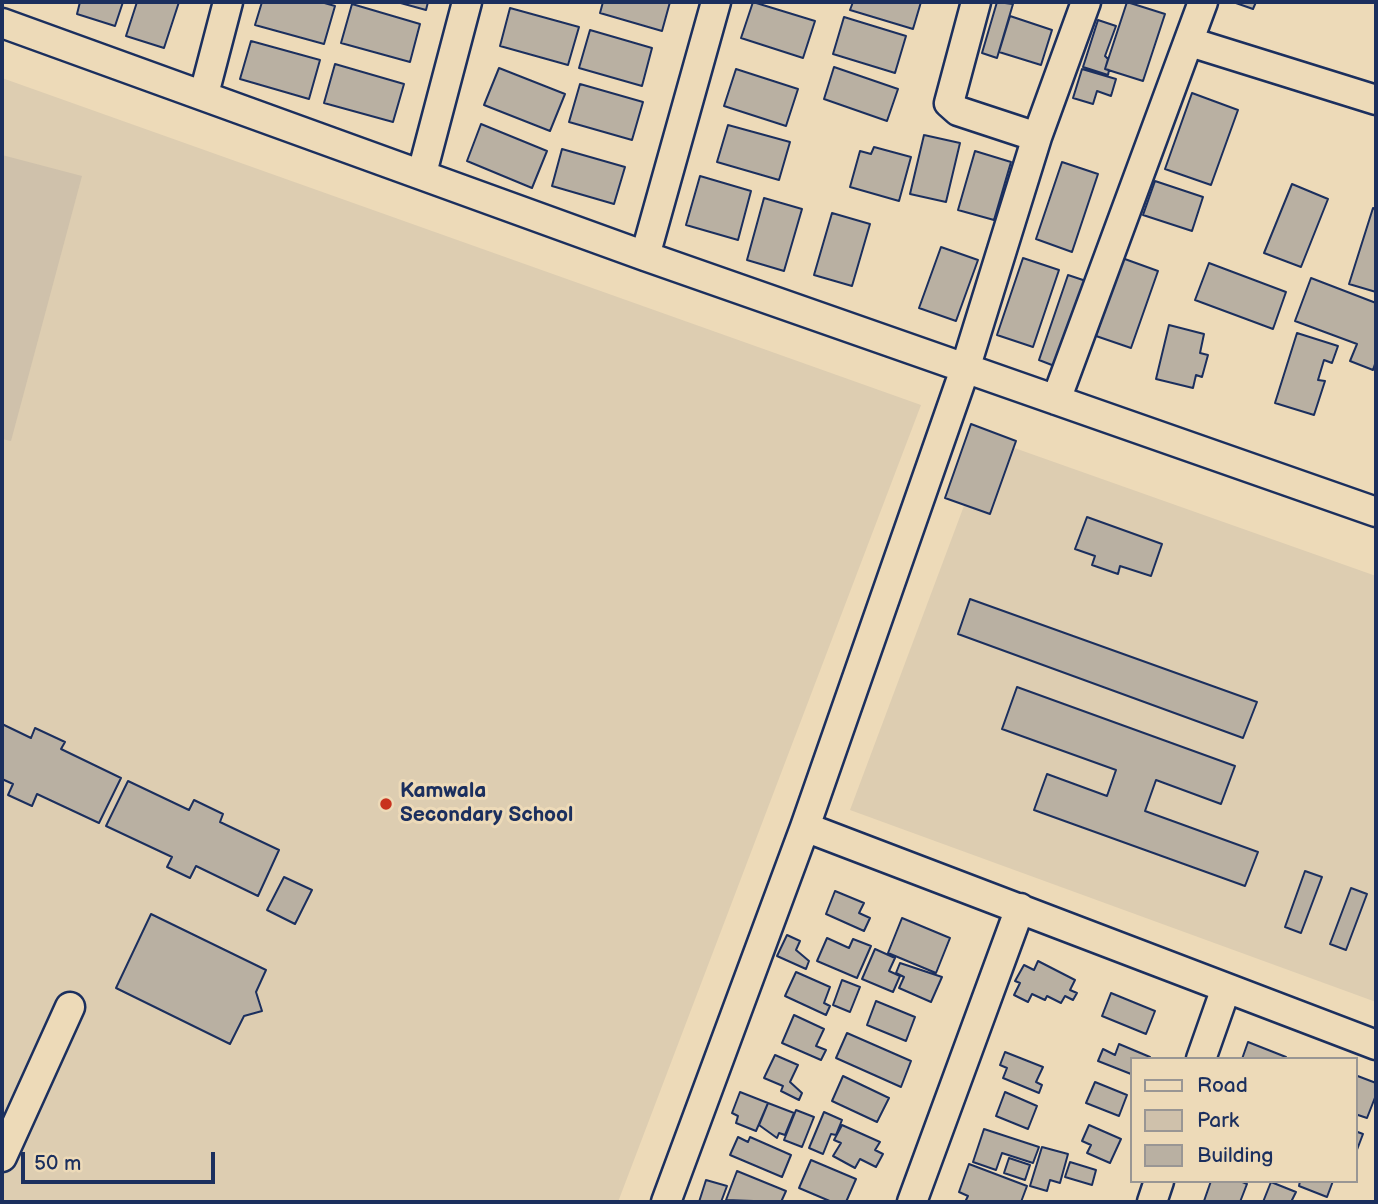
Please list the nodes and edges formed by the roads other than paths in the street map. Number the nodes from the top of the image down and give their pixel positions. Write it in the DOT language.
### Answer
graph roads {
  1 [pos="228,2"];
  2 [pos="467,2"];
  3 [pos="716,2"];
  4 [pos="976,2"];
  5 [pos="1086,2"];
  6 [pos="1203,2"];
  7 [pos="2,23"];
  8 [pos="1190,41"];
  9 [pos="204,94"];
  10 [pos="1376,100"];
  11 [pos="1037,138"];
  12 [pos="422,173"];
  13 [pos="645,256"];
  14 [pos="965,369"];
  15 [pos="1055,400"];
  16 [pos="1376,512"];
  17 [pos="805,827"];
  18 [pos="1020,908"];
  19 [pos="1226,988"];
  20 [pos="70,1007"];
  21 [pos="1376,1045"];
  22 [pos="1203,1057"];
  23 [pos="11,1112"];
  24 [pos="2,1157"];
  25 [pos="1158,1183"];
  26 [pos="666,1202"];
  27 [pos="912,1202"];
  28 [pos="1152,1202"];
  1 -- 9 [label="street"];
  2 -- 12 [label="street"];
  3 -- 13 [label="street"];
  4 -- 11 [label="street"];
  5 -- 11 [label="street"];
  6 -- 8 [label="street"];
  7 -- 9 [label="street"];
  8 -- 10 [label="street"];
  8 -- 15 [label="street"];
  9 -- 12 [label="street"];
  11 -- 14 [label="street"];
  12 -- 13 [label="street"];
  13 -- 14 [label="street"];
  14 -- 15 [label="street"];
  14 -- 17 [label="street"];
  15 -- 16 [label="street"];
  17 -- 18 [label="street"];
  17 -- 26 [label="street"];
  18 -- 19 [label="street"];
  18 -- 27 [label="street"];
  19 -- 21 [label="street"];
  19 -- 22 [label="street"];
  20 -- 23 [label="street"];
  23 -- 24 [label="street"];
  25 -- 28 [label="street"];
}
